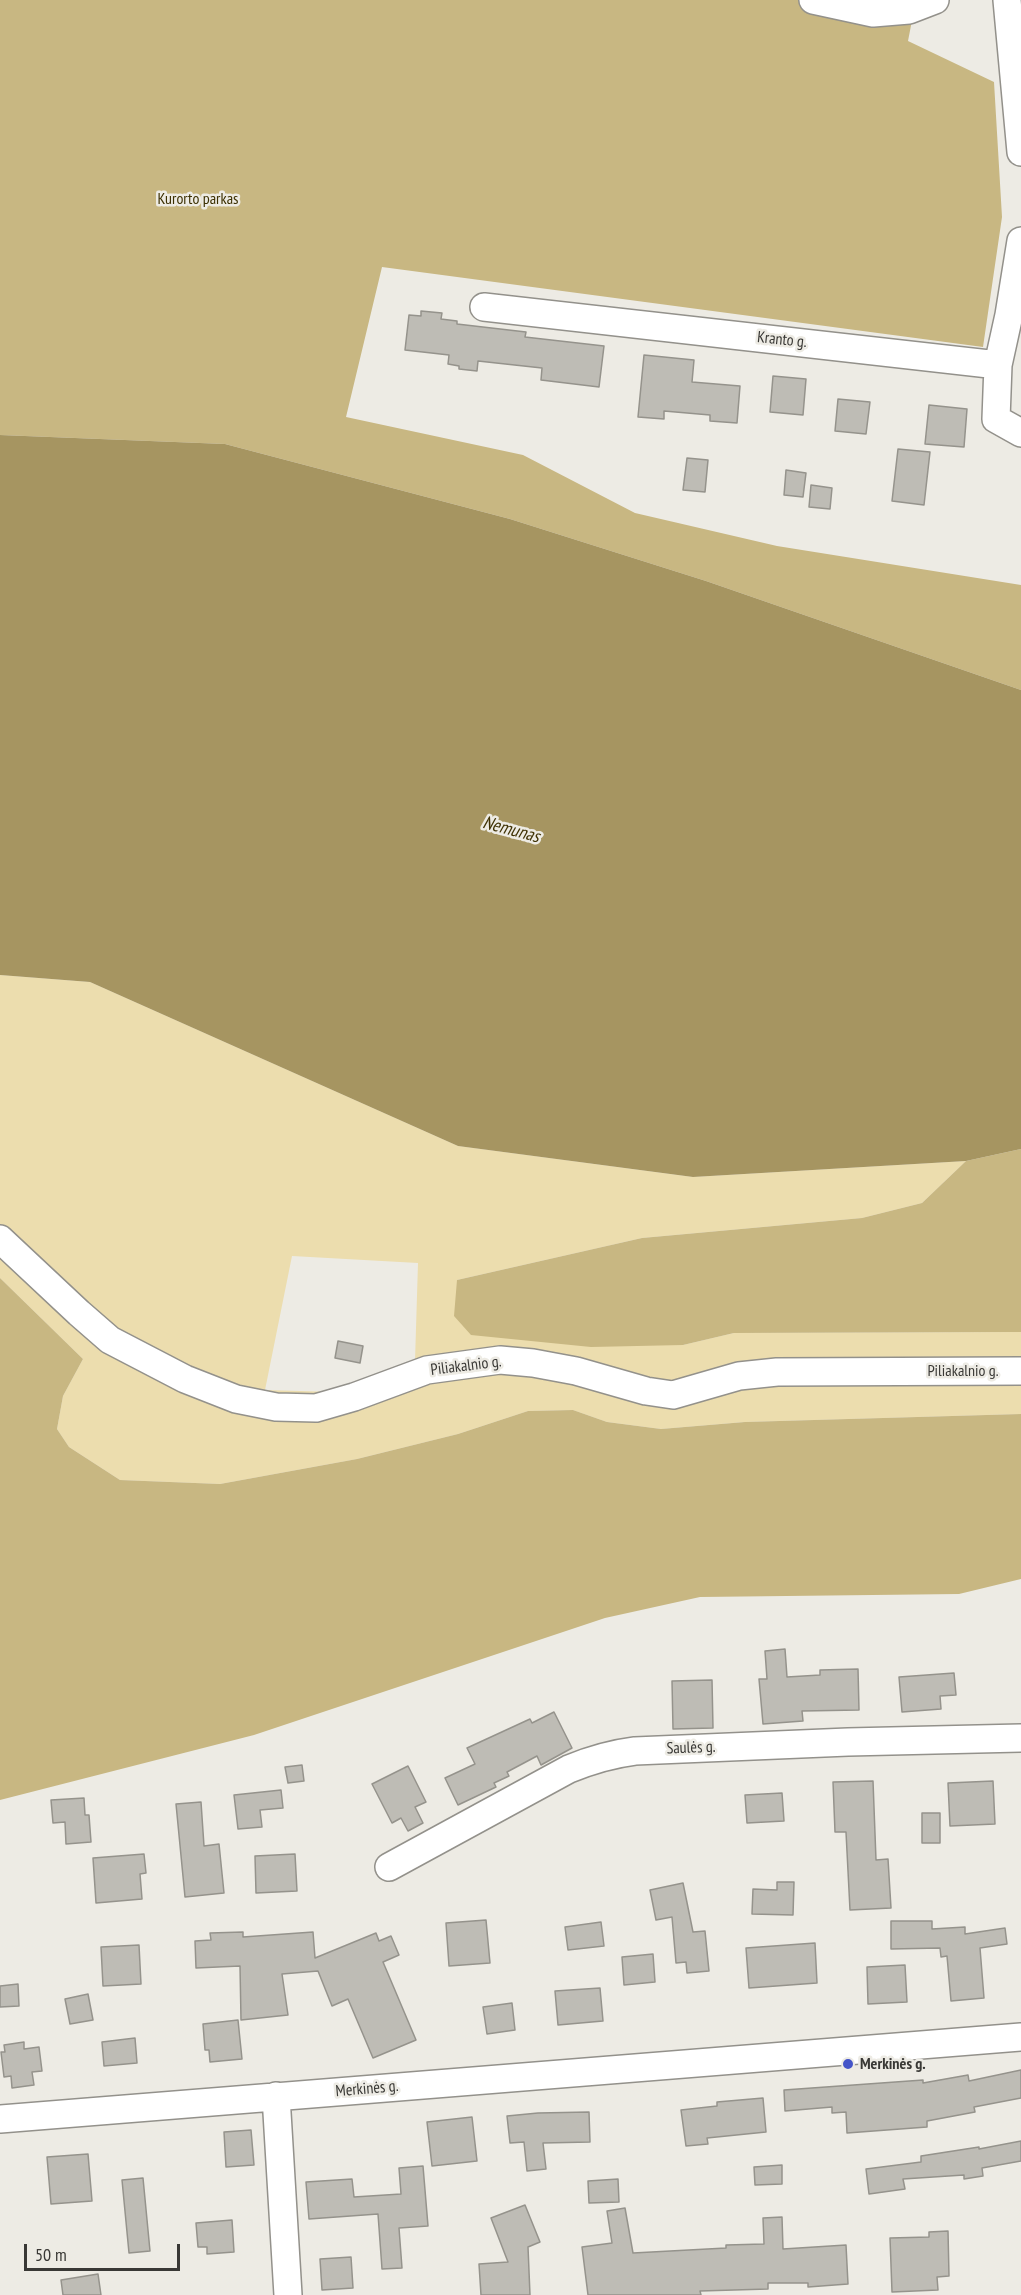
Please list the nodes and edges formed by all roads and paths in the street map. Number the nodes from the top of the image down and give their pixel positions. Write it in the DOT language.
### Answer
graph roads {
  1 [pos="813,0"];
  2 [pos="935,0"];
  3 [pos="1007,0"];
  4 [pos="1021,152"];
  5 [pos="1021,241"];
  6 [pos="484,307"];
  7 [pos="998,365"];
  8 [pos="1021,433"];
  9 [pos="0,1239"];
  10 [pos="1021,1371"];
  11 [pos="1021,1738"];
  12 [pos="389,1867"];
  13 [pos="1021,2037"];
  14 [pos="276,2096"];
  15 [pos="0,2119"];
  16 [pos="288,2295"];
  1 -- 2 [label="street"];
  3 -- 4 [label="street"];
  5 -- 7 [label="street"];
  6 -- 7 [label="street, Kranto g."];
  7 -- 8 [label="street"];
  9 -- 10 [label="street, Piliakalnio g."];
  11 -- 12 [label="street, Saulės g."];
  13 -- 14 [label="street, Merkinės g."];
  14 -- 15 [label="street, Merkinės g."];
  14 -- 16 [label="street"];
}
